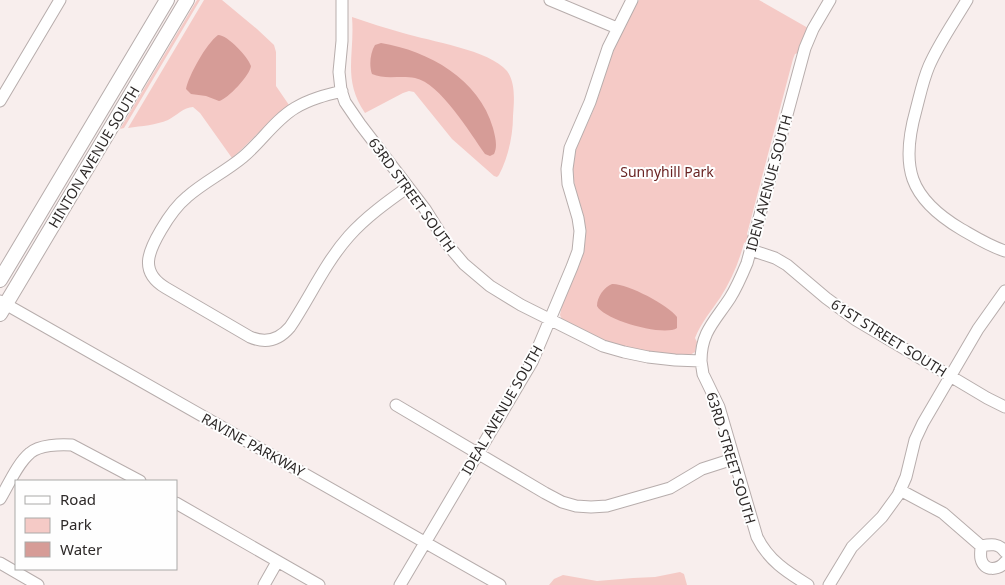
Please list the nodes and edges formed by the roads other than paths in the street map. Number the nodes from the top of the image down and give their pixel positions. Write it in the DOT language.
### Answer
graph roads {
  1 [pos="60,0"];
  2 [pos="167,0"];
  3 [pos="187,0"];
  4 [pos="342,0"];
  5 [pos="550,0"];
  6 [pos="632,0"];
  7 [pos="830,0"];
  8 [pos="967,0"];
  9 [pos="617,28"];
  10 [pos="342,91"];
  11 [pos="0,101"];
  12 [pos="408,187"];
  13 [pos="751,250"];
  14 [pos="1005,251"];
  15 [pos="0,280"];
  16 [pos="1005,291"];
  17 [pos="2,307"];
  18 [pos="550,320"];
  19 [pos="701,361"];
  20 [pos="950,376"];
  21 [pos="396,405"];
  22 [pos="1005,407"];
  23 [pos="477,453"];
  24 [pos="733,459"];
  25 [pos="138,480"];
  26 [pos="900,490"];
  27 [pos="0,499"];
  28 [pos="178,504"];
  29 [pos="425,543"];
  30 [pos="981,546"];
  31 [pos="1005,552"];
  32 [pos="277,562"];
  33 [pos="1005,562"];
  34 [pos="0,563"];
  35 [pos="38,585"];
  36 [pos="264,585"];
  37 [pos="319,585"];
  38 [pos="400,585"];
  39 [pos="500,585"];
  40 [pos="808,585"];
  41 [pos="830,585"];
  1 -- 11 [label="street"];
  2 -- 15 [label="main road, HINTON AVENUE SOUTH"];
  3 -- 17 [label="main road, HINTON AVENUE SOUTH"];
  4 -- 10 [label="street, 63RD STREET SOUTH"];
  5 -- 9 [label="street"];
  6 -- 9 [label="street, IDEAL AVENUE SOUTH"];
  7 -- 13 [label="street, IDEN AVENUE SOUTH"];
  8 -- 14 [label="street"];
  9 -- 18 [label="street, IDEAL AVENUE SOUTH"];
  10 -- 12 [label="street, 63RD STREET SOUTH"];
  10 -- 12 [label="street"];
  12 -- 18 [label="street, 63RD STREET SOUTH"];
  13 -- 19 [label="street, IDEN AVENUE SOUTH"];
  13 -- 20 [label="street, 61ST STREET SOUTH"];
  16 -- 20 [label="street"];
  17 -- 29 [label="street, RAVINE PARKWAY"];
  18 -- 19 [label="street, 63RD STREET SOUTH"];
  18 -- 23 [label="street, IDEAL AVENUE SOUTH"];
  19 -- 24 [label="street, 63RD STREET SOUTH"];
  20 -- 22 [label="street, 61ST STREET SOUTH"];
  20 -- 26 [label="street"];
  21 -- 23 [label="street"];
  23 -- 24 [label="street"];
  23 -- 29 [label="street, IDEAL AVENUE SOUTH"];
  24 -- 40 [label="street, 63RD STREET SOUTH"];
  25 -- 27 [label="street"];
  26 -- 30 [label="street"];
  26 -- 41 [label="street"];
  28 -- 32 [label="street"];
  29 -- 38 [label="street, IDEAL AVENUE SOUTH"];
  29 -- 39 [label="street, RAVINE PARKWAY"];
  30 -- 31 [label="street"];
  30 -- 33 [label="street"];
  32 -- 36 [label="street"];
  32 -- 37 [label="street"];
  34 -- 35 [label="street"];
}
